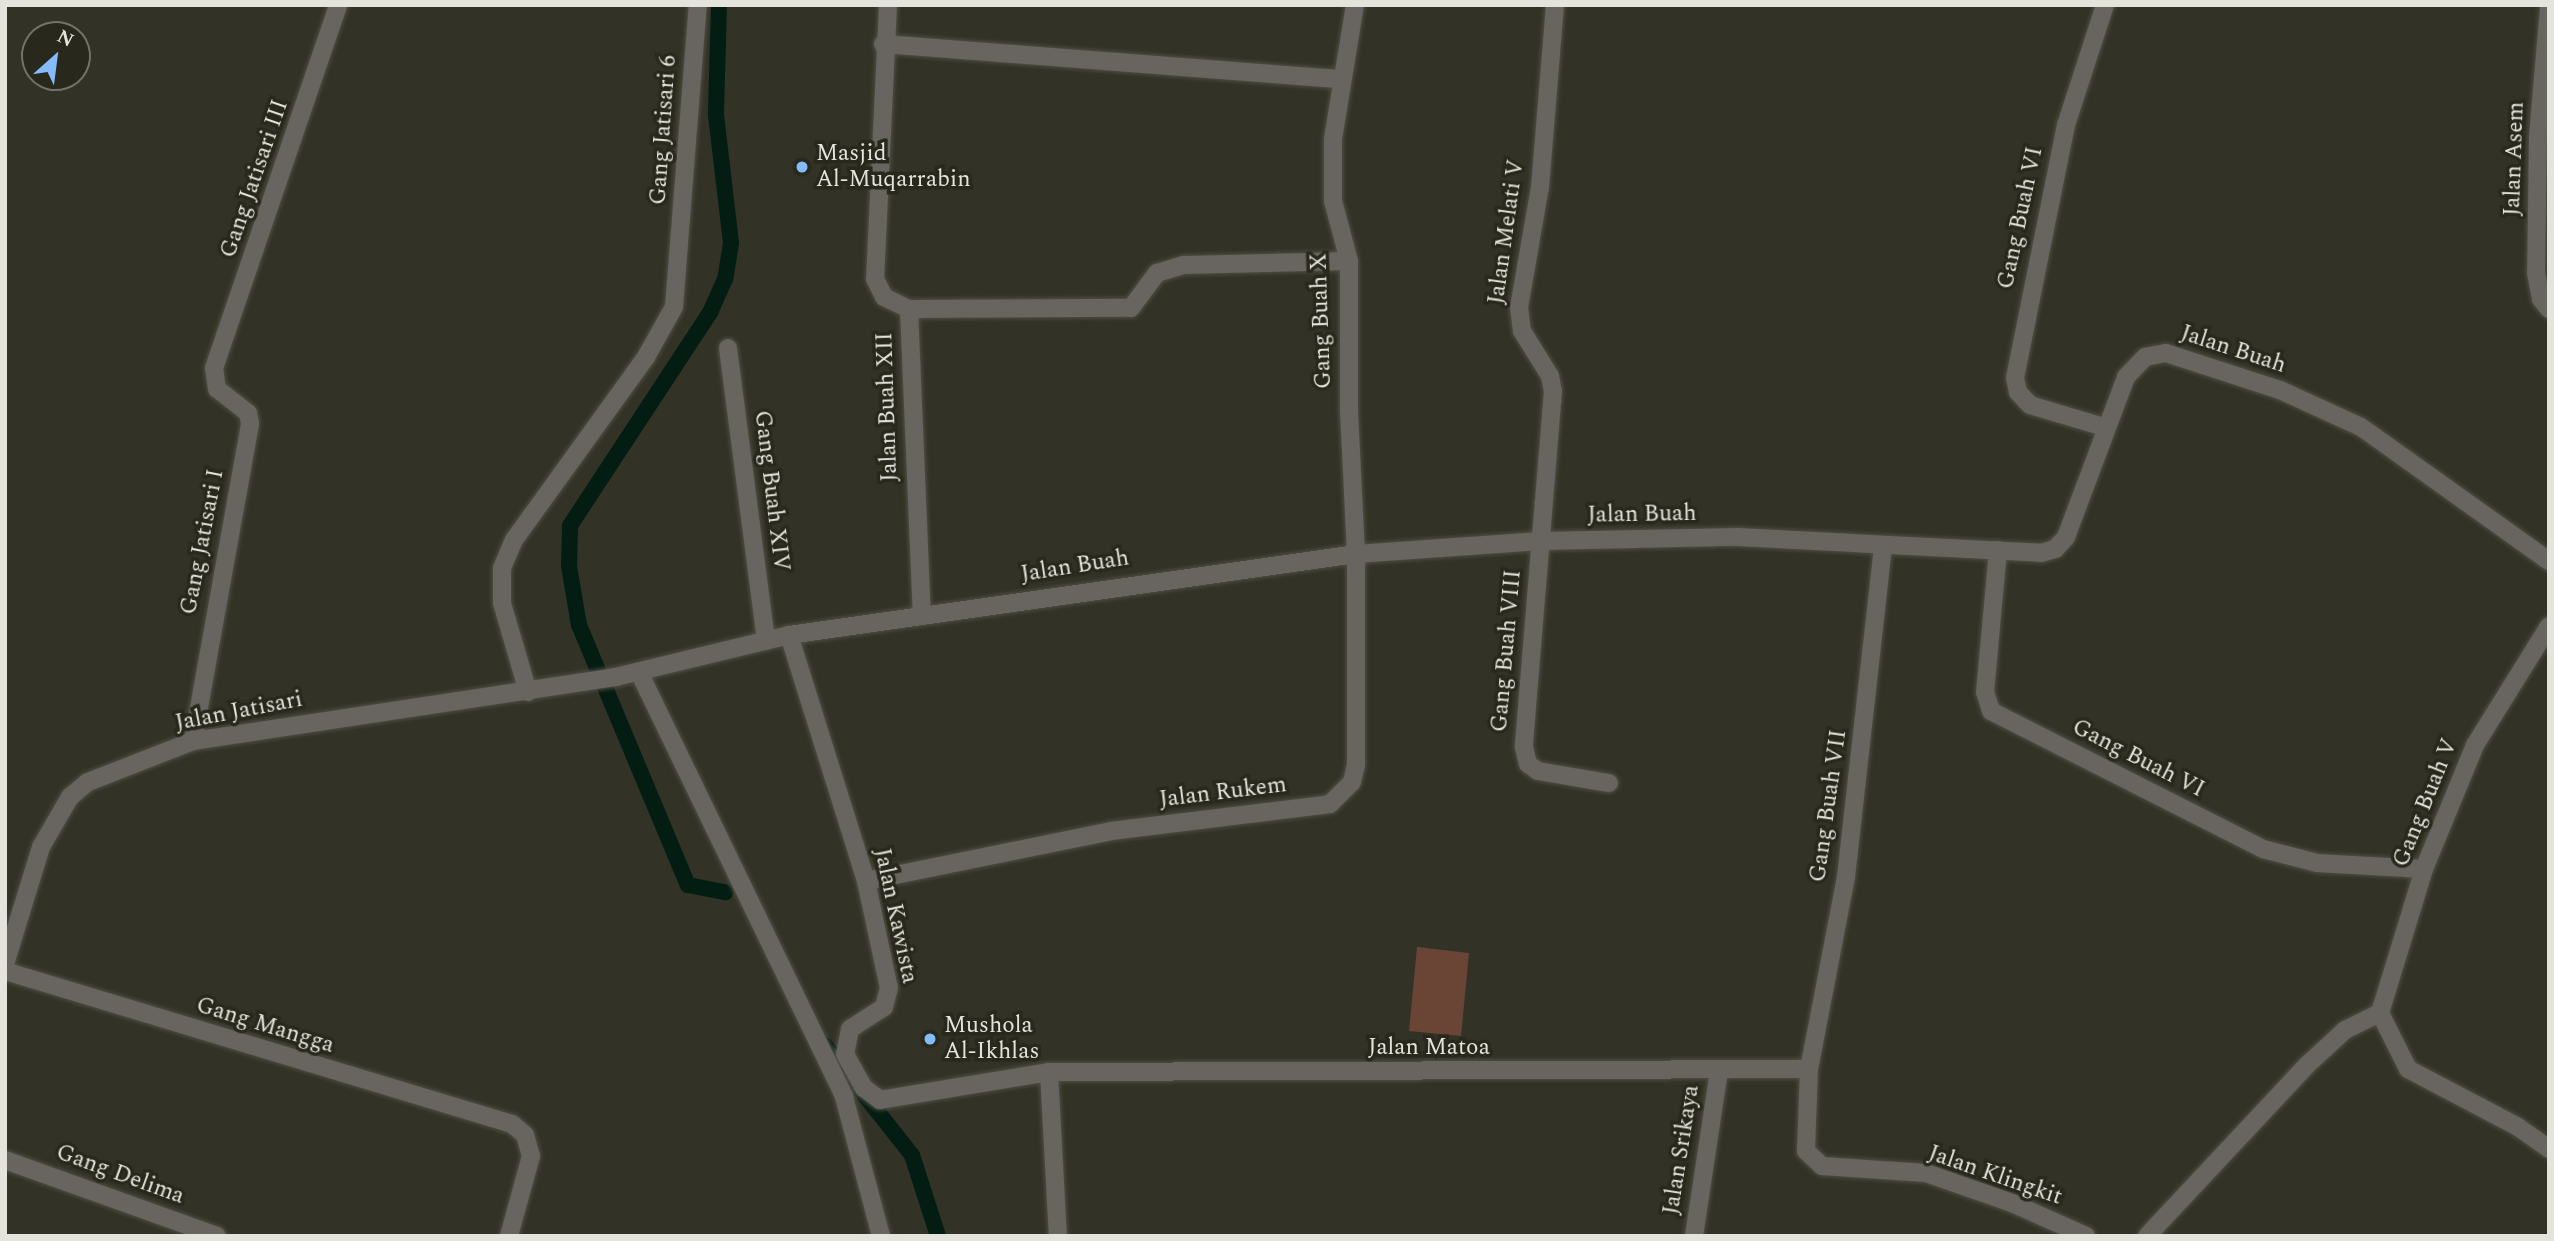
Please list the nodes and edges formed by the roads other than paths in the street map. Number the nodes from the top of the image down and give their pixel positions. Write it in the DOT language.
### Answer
graph roads {
  1 [pos="338,5"];
  2 [pos="698,5"];
  3 [pos="888,5"];
  4 [pos="1355,5"];
  5 [pos="1555,5"];
  6 [pos="2105,5"];
  7 [pos="2549,8"];
  8 [pos="883,44"];
  9 [pos="1342,79"];
  10 [pos="1349,261"];
  11 [pos="909,309"];
  12 [pos="2549,309"];
  13 [pos="728,348"];
  14 [pos="214,368"];
  15 [pos="2104,428"];
  16 [pos="1541,541"];
  17 [pos="1883,547"];
  18 [pos="1998,550"];
  19 [pos="1356,554"];
  20 [pos="2549,561"];
  21 [pos="922,616"];
  22 [pos="2549,626"];
  23 [pos="789,635"];
  24 [pos="766,641"];
  25 [pos="639,671"];
  26 [pos="564,686"];
  27 [pos="528,692"];
  28 [pos="193,741"];
  29 [pos="1609,783"];
  30 [pos="2424,869"];
  31 [pos="866,881"];
  32 [pos="5,964"];
  33 [pos="5,971"];
  34 [pos="2380,1013"];
  35 [pos="1809,1069"];
  36 [pos="1719,1071"];
  37 [pos="1049,1072"];
  38 [pos="2549,1149"];
  39 [pos="5,1160"];
  40 [pos="217,1236"];
  41 [pos="509,1236"];
  42 [pos="881,1236"];
  43 [pos="1058,1236"];
  44 [pos="1694,1236"];
  45 [pos="2086,1236"];
  46 [pos="2147,1236"];
  1 -- 14 [label="street, Gang Jatisari III"];
  2 -- 27 [label="street, Gang Jatisari 6"];
  3 -- 8 [label="street, Jalan Buah XII"];
  4 -- 9 [label="street, Gang Buah X"];
  5 -- 16 [label="street, Jalan Melati V"];
  6 -- 15 [label="street, Gang Buah VI"];
  7 -- 12 [label="street, Jalan Asem"];
  8 -- 9 [label="street"];
  8 -- 11 [label="street, Jalan Buah XII"];
  9 -- 10 [label="street, Gang Buah X"];
  10 -- 11 [label="street"];
  10 -- 19 [label="street, Gang Buah X"];
  11 -- 21 [label="street, Jalan Buah XII"];
  13 -- 24 [label="street, Gang Buah XIV"];
  14 -- 28 [label="street, Gang Jatisari I"];
  15 -- 18 [label="street, Jalan Buah"];
  15 -- 20 [label="street, Jalan Buah"];
  16 -- 17 [label="street, Jalan Buah"];
  16 -- 19 [label="street, Jalan Buah"];
  16 -- 29 [label="street, Gang Buah VIII"];
  17 -- 18 [label="street, Jalan Buah"];
  17 -- 35 [label="street, Gang Buah VII"];
  18 -- 30 [label="street, Gang Buah VI"];
  19 -- 21 [label="street, Jalan Buah"];
  19 -- 31 [label="street, Jalan Rukem"];
  21 -- 23 [label="street, Jalan Buah"];
  22 -- 30 [label="street, Gang Buah V"];
  23 -- 24 [label="street, Jalan Buah"];
  23 -- 31 [label="street, Jalan Kawista"];
  24 -- 25 [label="street, Jalan Buah"];
  25 -- 26 [label="street, Jalan Buah"];
  25 -- 42 [label="street"];
  26 -- 27 [label="street, Jalan Jatisari"];
  27 -- 28 [label="street, Jalan Jatisari"];
  28 -- 32 [label="street, Jalan Jatisari"];
  30 -- 34 [label="street, Gang Buah V"];
  31 -- 37 [label="street, Jalan Kawista"];
  33 -- 41 [label="street, Gang Mangga"];
  34 -- 38 [label="street"];
  34 -- 46 [label="street"];
  35 -- 36 [label="street, Jalan Matoa"];
  35 -- 45 [label="street, Jalan Klingkit"];
  36 -- 37 [label="street, Jalan Matoa"];
  36 -- 44 [label="street, Jalan Srikaya"];
  37 -- 43 [label="street"];
  39 -- 40 [label="street, Gang Delima"];
}
